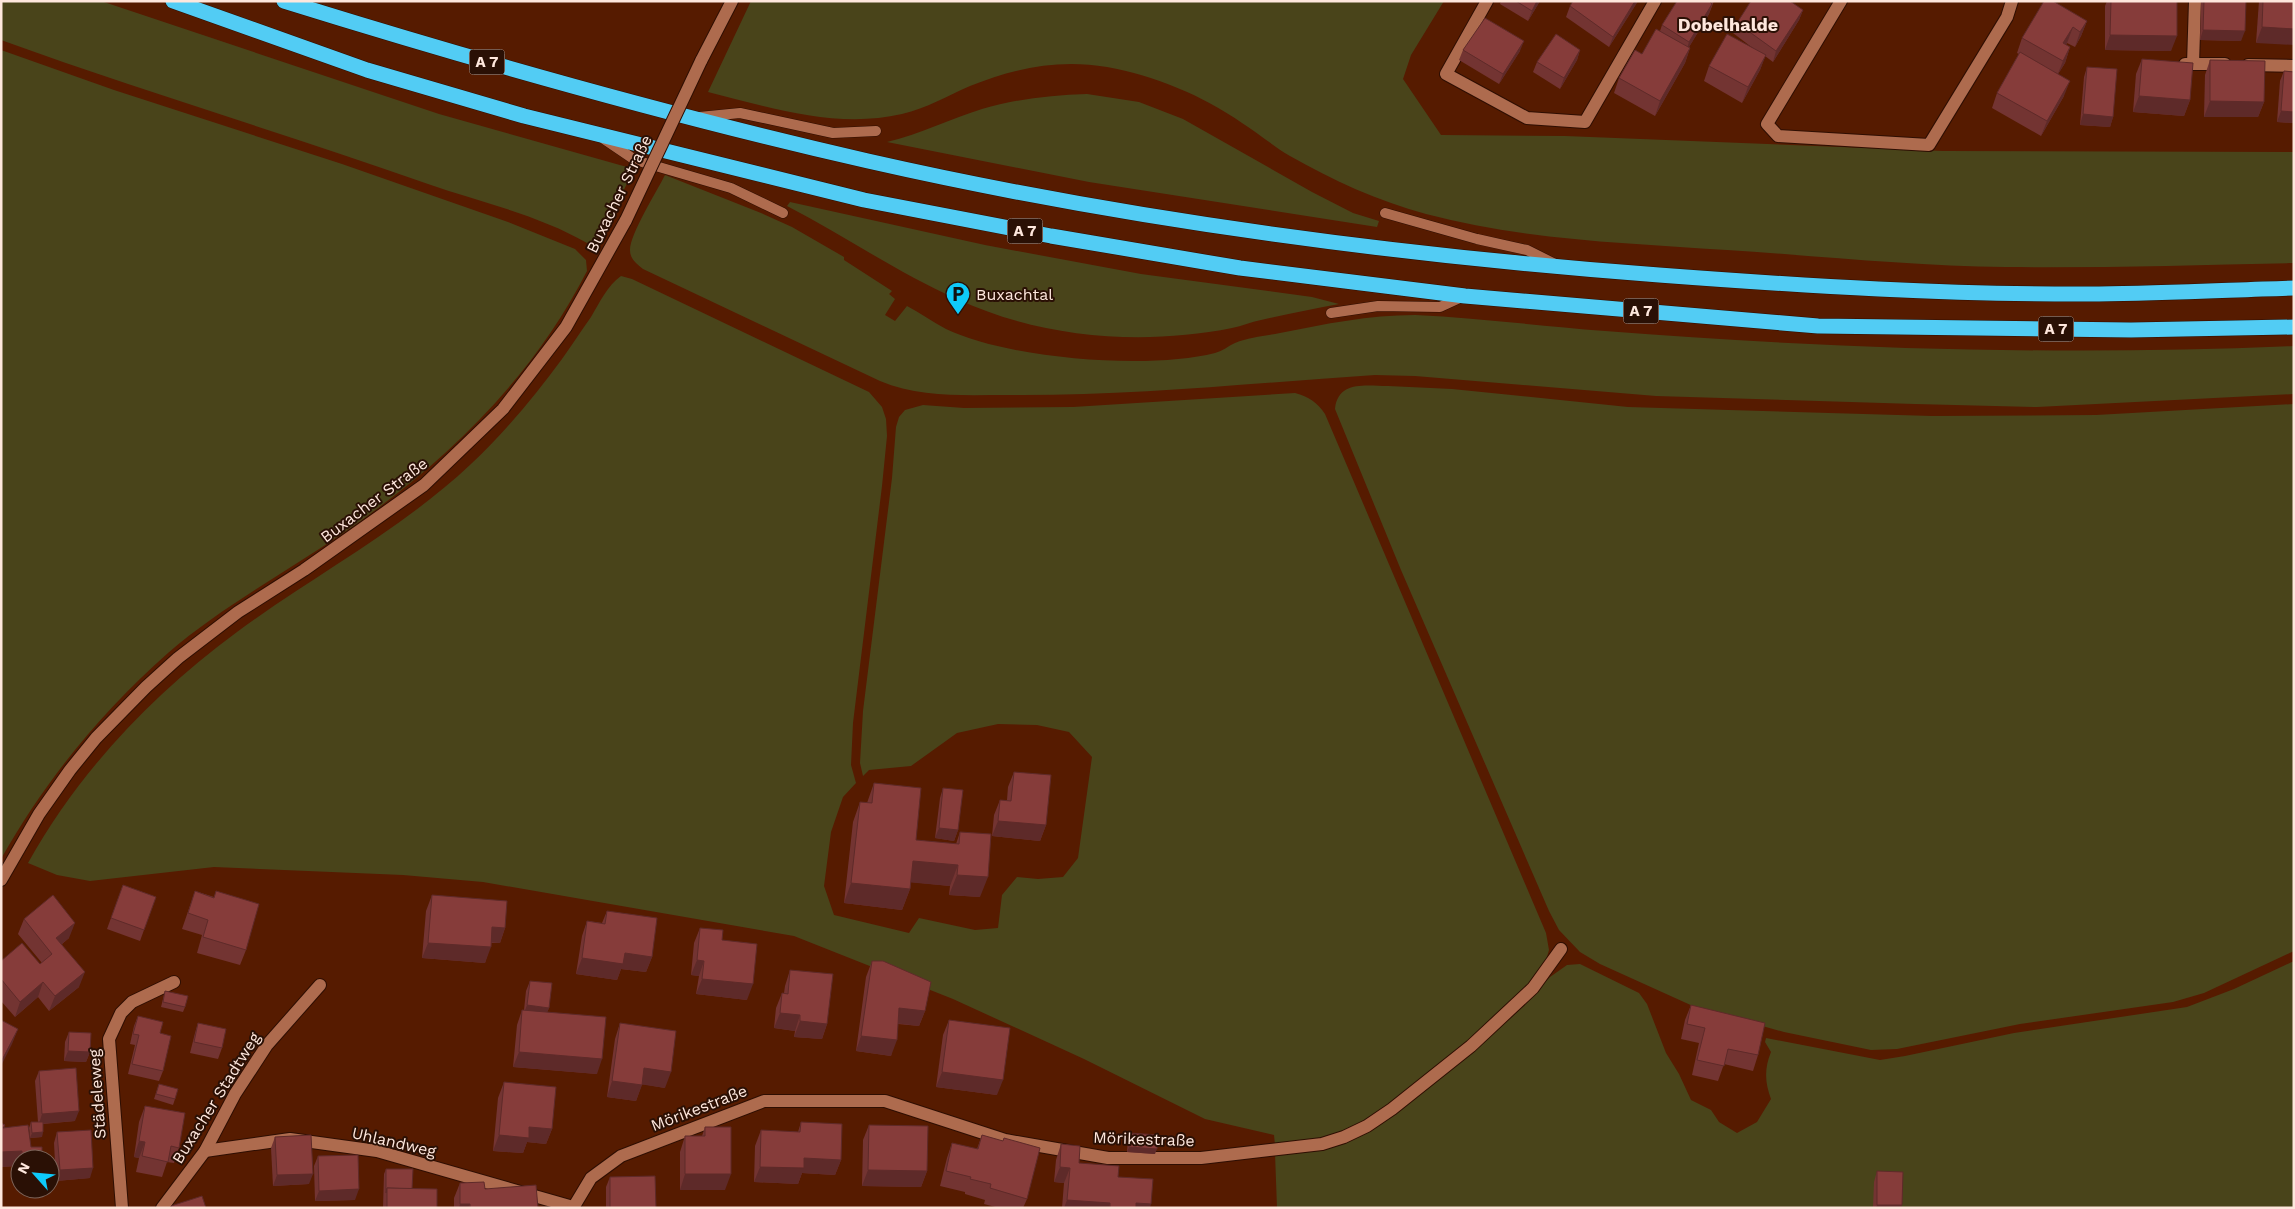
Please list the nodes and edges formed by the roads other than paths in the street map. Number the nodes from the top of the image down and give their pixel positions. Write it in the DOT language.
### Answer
graph roads {
  1 [pos="173,1"];
  2 [pos="284,1"];
  3 [pos="732,1"];
  4 [pos="1488,1"];
  5 [pos="1656,1"];
  6 [pos="1841,1"];
  7 [pos="2012,1"];
  8 [pos="2195,1"];
  9 [pos="2169,64"];
  10 [pos="2193,64"];
  11 [pos="2294,66"];
  12 [pos="691,118"];
  13 [pos="593,131"];
  14 [pos="876,131"];
  15 [pos="1385,212"];
  16 [pos="783,213"];
  17 [pos="1562,268"];
  18 [pos="2294,288"];
  19 [pos="1465,296"];
  20 [pos="1331,313"];
  21 [pos="2294,328"];
  22 [pos="1,880"];
  23 [pos="1561,949"];
  24 [pos="174,982"];
  25 [pos="320,985"];
  26 [pos="205,1151"];
  27 [pos="573,1207"];
  28 [pos="122,1208"];
  29 [pos="162,1208"];
  1 -- 13 [label="highway, A 7"];
  2 -- 12 [label="highway, A 7"];
  3 -- 22 [label="street, Buxacher Straße, bridge"];
  4 -- 5 [label="street"];
  6 -- 7 [label="street"];
  8 -- 10 [label="street"];
  9 -- 10 [label="street"];
  10 -- 11 [label="street"];
  12 -- 14 [label="lane"];
  12 -- 17 [label="highway, A 7"];
  13 -- 16 [label="lane"];
  13 -- 19 [label="highway, A 7"];
  15 -- 17 [label="lane"];
  17 -- 18 [label="highway, A 7"];
  19 -- 20 [label="lane"];
  19 -- 21 [label="highway, A 7"];
  23 -- 27 [label="street, Mörikestraße"];
  24 -- 28 [label="street, Städeleweg"];
  25 -- 26 [label="street, Buxacher Stadtweg"];
  26 -- 27 [label="street, Uhlandweg"];
  26 -- 29 [label="street, Buxacher Stadtweg"];
}
